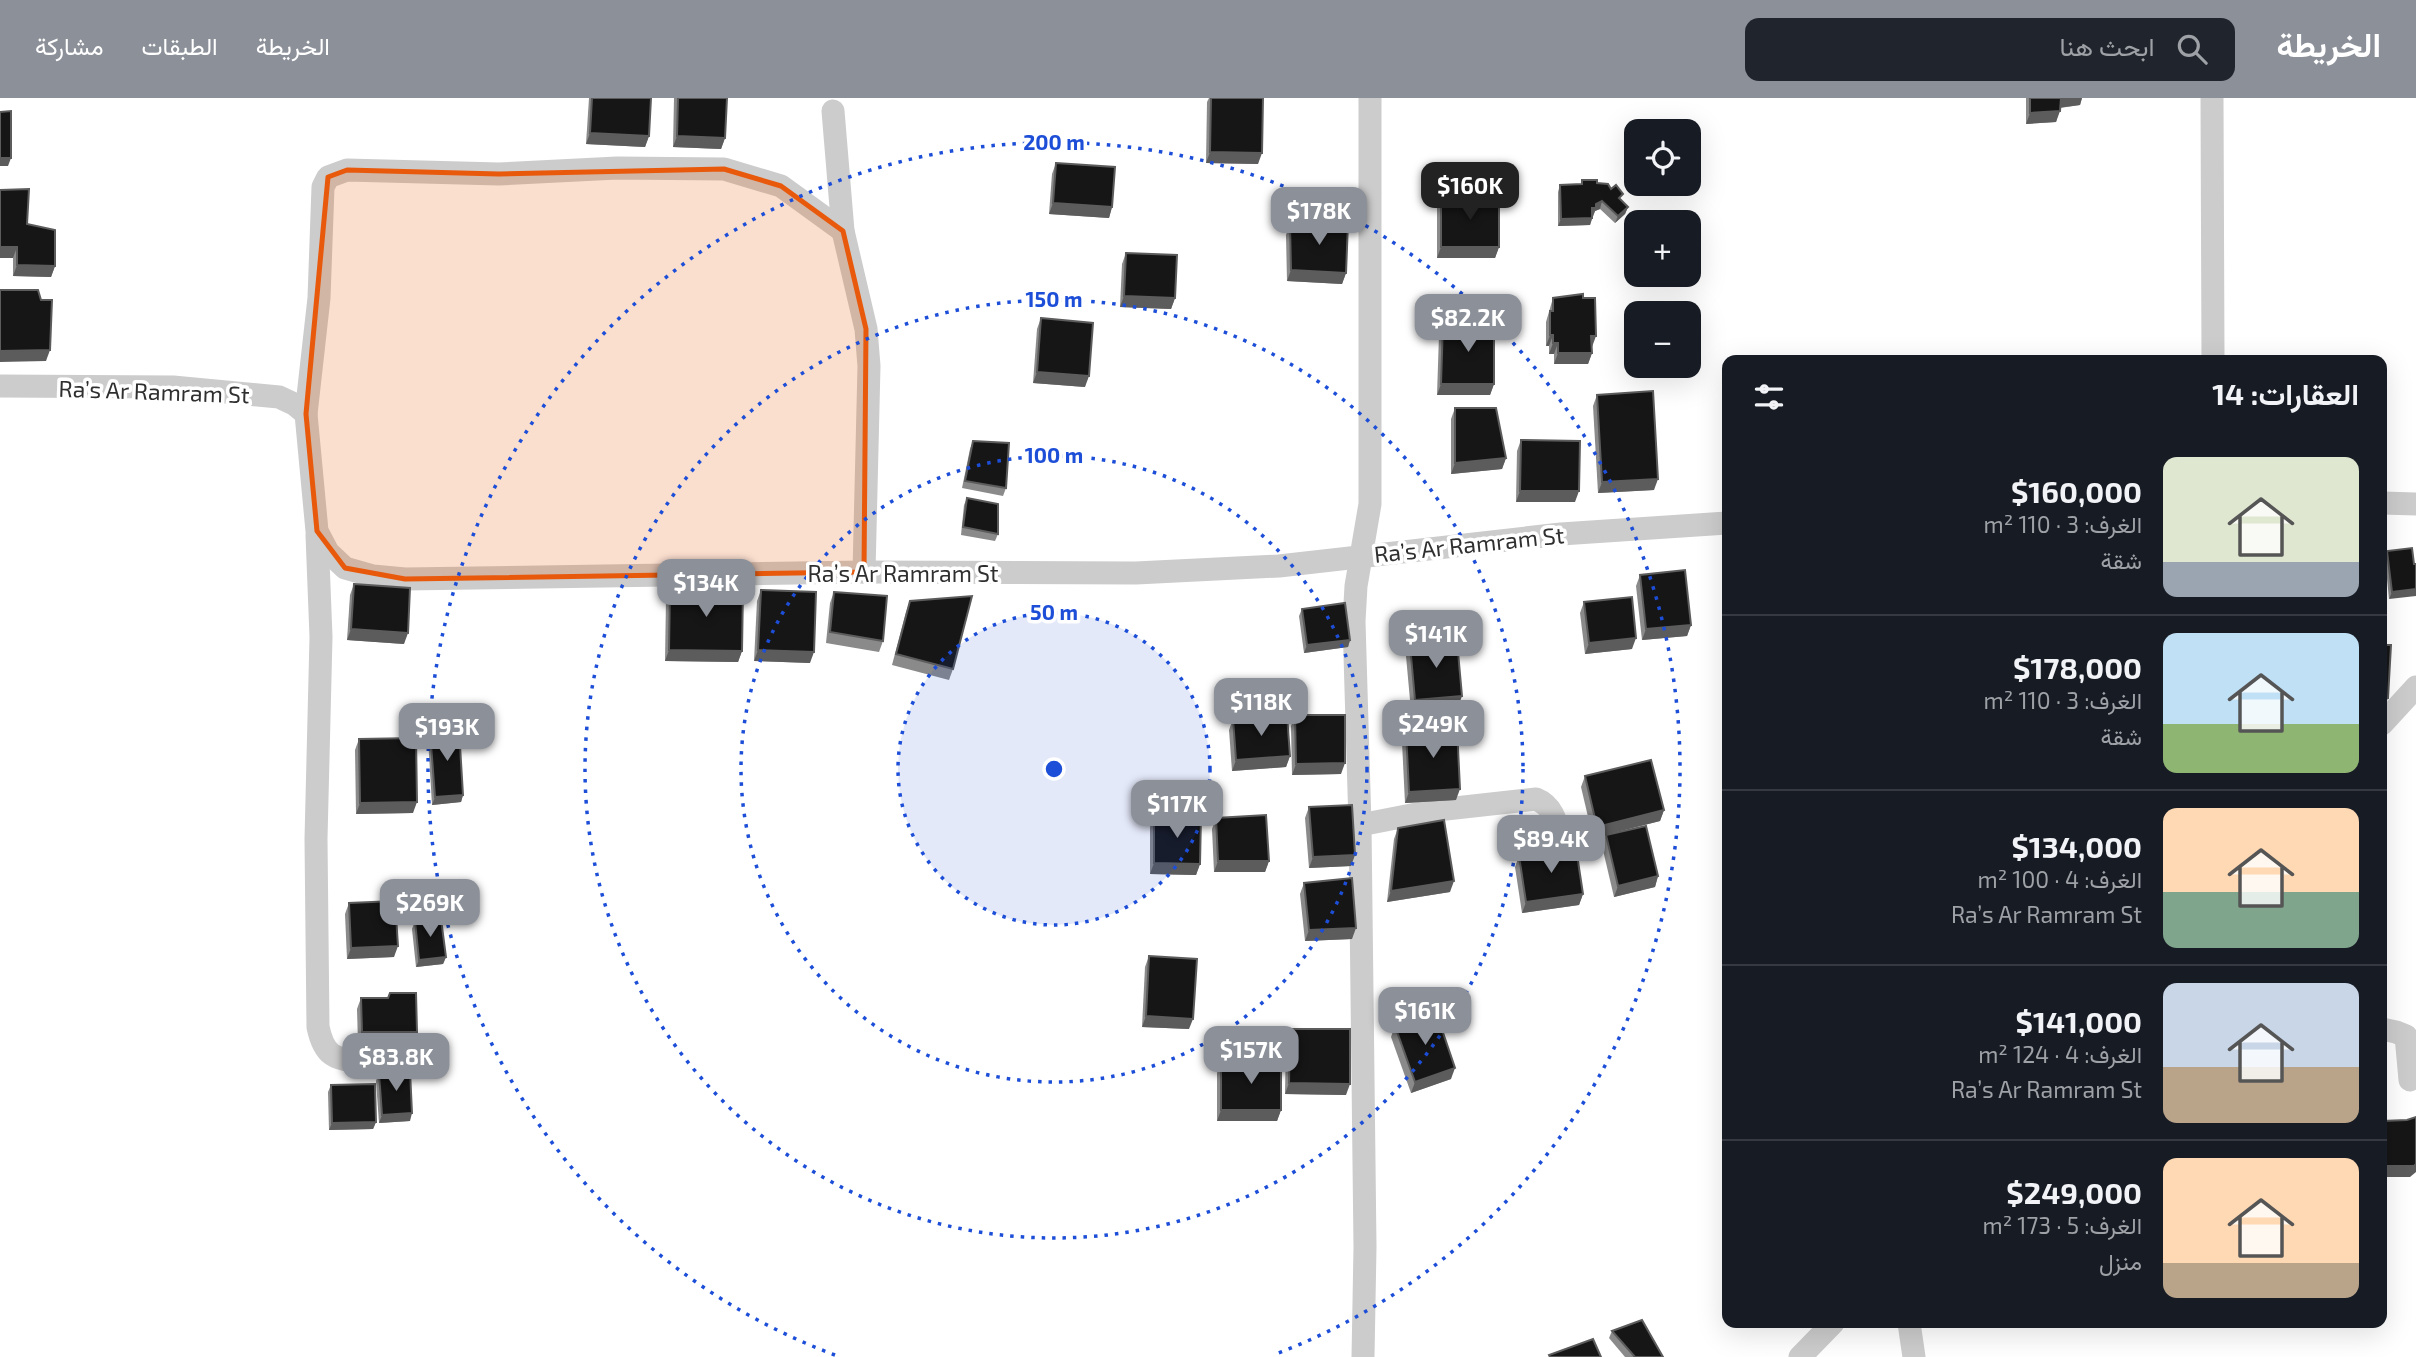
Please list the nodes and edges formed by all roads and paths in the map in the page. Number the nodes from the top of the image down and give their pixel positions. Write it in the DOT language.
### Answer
graph roads {
  1 [pos="1370,98"];
  2 [pos="2212,98"];
  3 [pos="833,111"];
  4 [pos="843,232"];
  5 [pos="2213,355"];
  6 [pos="0,386"];
  7 [pos="306,414"];
  8 [pos="2387,503"];
  9 [pos="2416,503"];
  10 [pos="1722,523"];
  11 [pos="317,531"];
  12 [pos="1361,556"];
  13 [pos="864,572"];
  14 [pos="2416,687"];
  15 [pos="2387,719"];
  16 [pos="1360,825"];
  17 [pos="1563,847"];
  18 [pos="2387,1030"];
  19 [pos="368,1064"];
  20 [pos="2410,1080"];
  21 [pos="1828,1328"];
  22 [pos="1910,1328"];
  23 [pos="1363,1357"];
  24 [pos="1800,1357"];
  25 [pos="1914,1357"];
  1 -- 12 [label="street"];
  2 -- 5 [label="street"];
  3 -- 4 [label="street"];
  4 -- 7 [label="street"];
  4 -- 13 [label="street"];
  6 -- 7 [label="street, Ra’s Ar Ramram St"];
  7 -- 11 [label="street, Ra’s Ar Ramram St"];
  8 -- 9 [label="street"];
  10 -- 12 [label="street, Ra’s Ar Ramram St"];
  11 -- 13 [label="street, Ra’s Ar Ramram St"];
  11 -- 19 [label="street"];
  12 -- 13 [label="street, Ra’s Ar Ramram St"];
  12 -- 16 [label="street"];
  14 -- 15 [label="street"];
  16 -- 17 [label="street"];
  16 -- 23 [label="street"];
  18 -- 20 [label="street"];
  21 -- 24 [label="street"];
  22 -- 25 [label="street"];
}
